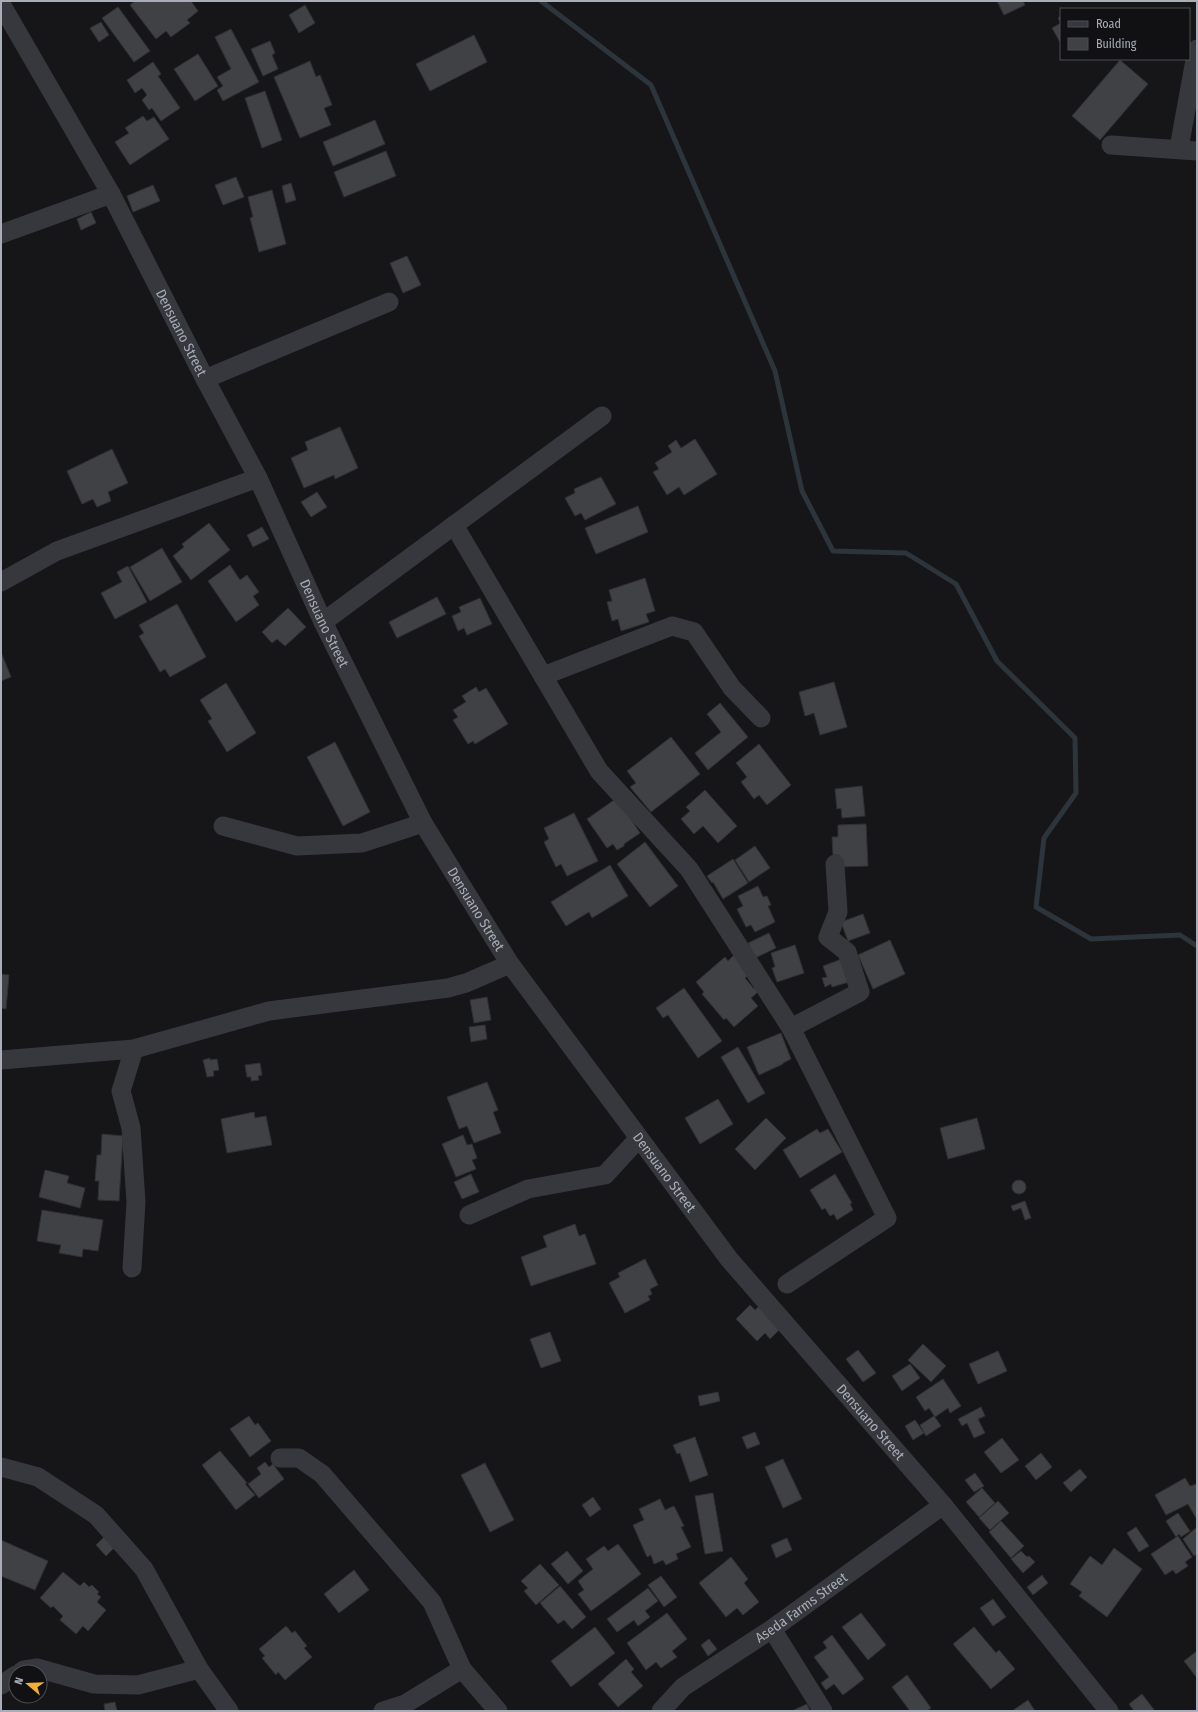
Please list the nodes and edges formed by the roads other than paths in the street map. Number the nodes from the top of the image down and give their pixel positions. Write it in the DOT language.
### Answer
graph roads {
  1 [pos="1,4"];
  2 [pos="1197,49"];
  3 [pos="1111,145"];
  4 [pos="1178,148"];
  5 [pos="1197,151"];
  6 [pos="111,194"];
  7 [pos="1,234"];
  8 [pos="389,302"];
  9 [pos="205,379"];
  10 [pos="602,416"];
  11 [pos="258,478"];
  12 [pos="454,525"];
  13 [pos="1,582"];
  14 [pos="323,622"];
  15 [pos="543,676"];
  16 [pos="761,718"];
  17 [pos="423,823"];
  18 [pos="223,826"];
  19 [pos="835,864"];
  20 [pos="510,964"];
  21 [pos="791,1028"];
  22 [pos="134,1049"];
  23 [pos="1,1060"];
  24 [pos="639,1138"];
  25 [pos="469,1215"];
  26 [pos="132,1268"];
  27 [pos="788,1284"];
  28 [pos="280,1458"];
  29 [pos="1,1467"];
  30 [pos="943,1505"];
  31 [pos="772,1629"];
  32 [pos="199,1668"];
  33 [pos="462,1669"];
  34 [pos="48,1671"];
  35 [pos="229,1711"];
  36 [pos="383,1711"];
  37 [pos="498,1711"];
  38 [pos="661,1711"];
  39 [pos="823,1711"];
  40 [pos="1110,1711"];
  1 -- 6 [label="street, Densuano Street"];
  2 -- 4 [label="street"];
  3 -- 4 [label="street"];
  4 -- 5 [label="street"];
  6 -- 7 [label="street"];
  6 -- 9 [label="street, Densuano Street"];
  8 -- 9 [label="street"];
  9 -- 11 [label="street, Densuano Street"];
  10 -- 12 [label="street"];
  11 -- 13 [label="street"];
  11 -- 14 [label="street, Densuano Street"];
  12 -- 14 [label="street"];
  12 -- 15 [label="street"];
  14 -- 17 [label="street, Densuano Street"];
  15 -- 16 [label="street"];
  15 -- 21 [label="street"];
  17 -- 18 [label="street"];
  17 -- 20 [label="street, Densuano Street"];
  19 -- 21 [label="street"];
  20 -- 22 [label="street"];
  20 -- 24 [label="street, Densuano Street"];
  21 -- 27 [label="street"];
  22 -- 23 [label="street"];
  22 -- 26 [label="street"];
  24 -- 25 [label="street"];
  24 -- 30 [label="street, Densuano Street"];
  28 -- 33 [label="street"];
  29 -- 32 [label="street"];
  30 -- 31 [label="street, Aseda Farms Street"];
  30 -- 40 [label="street, Densuano Street"];
  31 -- 38 [label="street, Aseda Farms Street"];
  31 -- 39 [label="street"];
  32 -- 34 [label="street"];
  32 -- 35 [label="street"];
  33 -- 36 [label="street"];
  33 -- 37 [label="street"];
}
